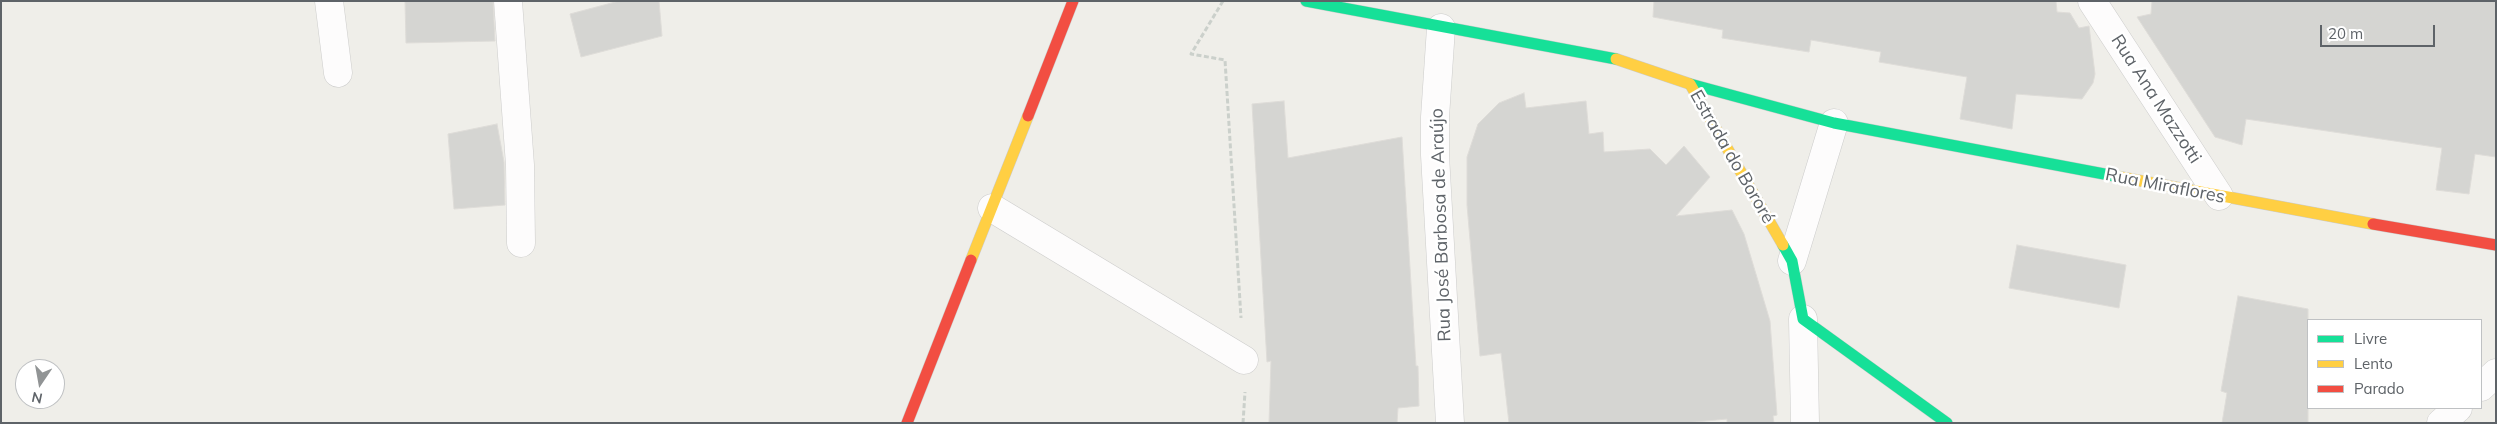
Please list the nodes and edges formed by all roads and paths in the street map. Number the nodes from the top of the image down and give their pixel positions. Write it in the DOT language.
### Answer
graph roads {
  1 [pos="329,1"];
  2 [pos="508,1"];
  3 [pos="1073,1"];
  4 [pos="1223,1"];
  5 [pos="1306,1"];
  6 [pos="2092,1"];
  7 [pos="1441,28"];
  8 [pos="338,73"];
  9 [pos="1690,84"];
  10 [pos="1834,123"];
  11 [pos="2220,196"];
  12 [pos="992,208"];
  13 [pos="521,243"];
  14 [pos="2496,245"];
  15 [pos="1792,261"];
  16 [pos="1802,319"];
  17 [pos="1244,360"];
  18 [pos="2496,373"];
  19 [pos="2482,386"];
  20 [pos="2457,409"];
  21 [pos="907,423"];
  22 [pos="1244,423"];
  23 [pos="1450,423"];
  24 [pos="1805,423"];
  25 [pos="1947,423"];
  26 [pos="2441,423"];
  1 -- 8 [label="street"];
  2 -- 13 [label="street"];
  3 -- 12 [label="street"];
  4 -- 17 [label="path"];
  5 -- 7 [label="street, Estrada do Bororé"];
  6 -- 11 [label="street, Rua Ana Mazzotti"];
  7 -- 9 [label="street, Estrada do Bororé"];
  7 -- 23 [label="street, Rua José Barbosa de Araújo"];
  9 -- 10 [label="street, Rua Miraflores"];
  9 -- 15 [label="street, Estrada do Bororé"];
  10 -- 11 [label="street, Rua Miraflores"];
  10 -- 15 [label="street"];
  11 -- 14 [label="street, Rua Miraflores"];
  12 -- 17 [label="street"];
  12 -- 21 [label="street"];
  15 -- 16 [label="street, Estrada do Bororé"];
  16 -- 24 [label="street"];
  16 -- 25 [label="street"];
  17 -- 22 [label="path"];
  18 -- 19 [label="street"];
  20 -- 26 [label="street"];
}
